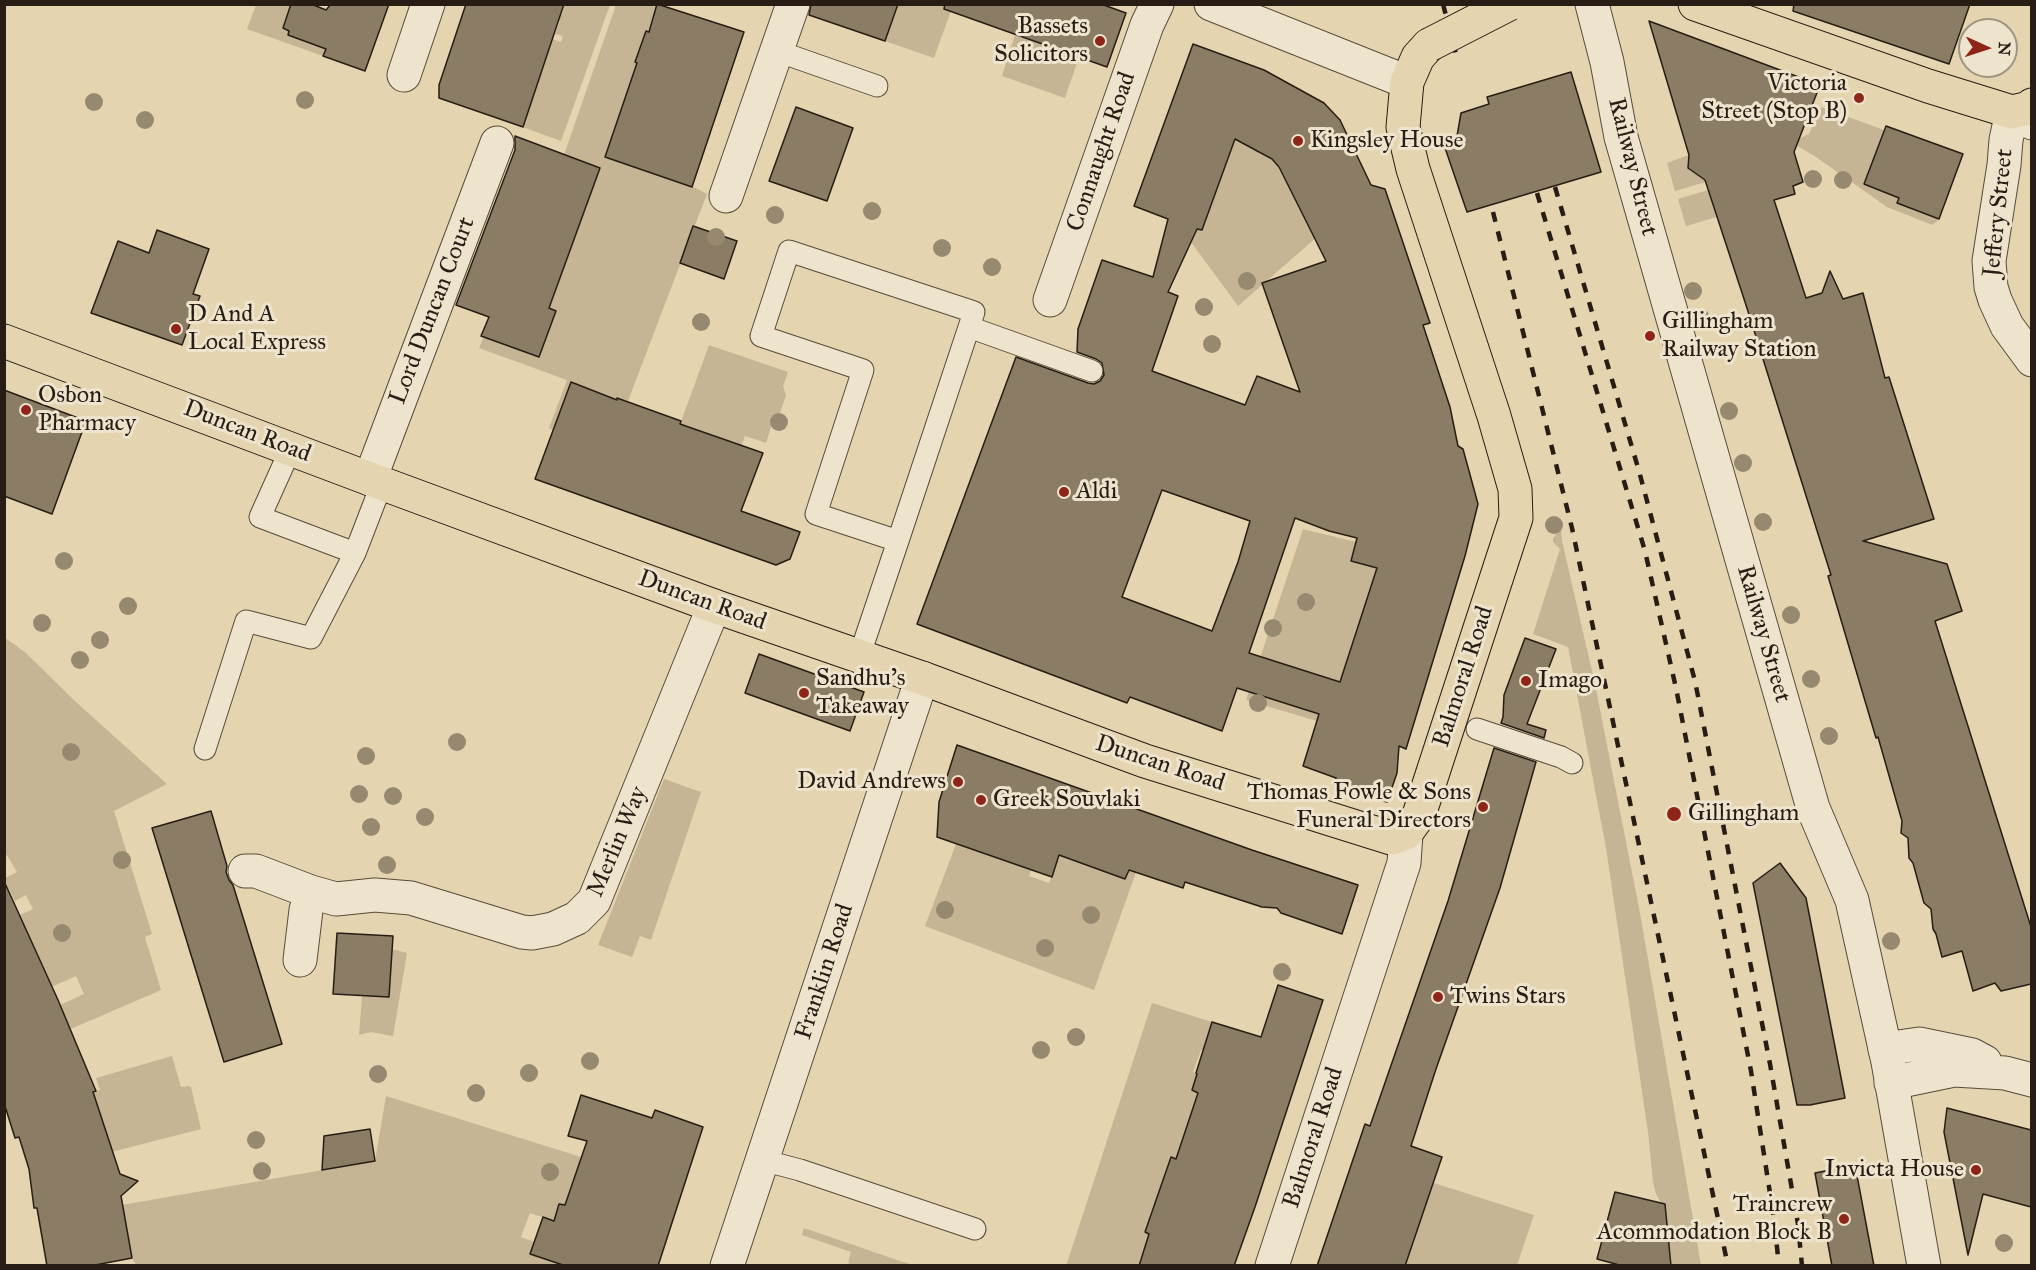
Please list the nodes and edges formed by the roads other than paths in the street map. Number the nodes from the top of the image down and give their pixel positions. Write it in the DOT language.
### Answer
graph roads {
  1 [pos="428,4"];
  2 [pos="793,4"];
  3 [pos="1157,4"];
  4 [pos="1211,4"];
  5 [pos="1509,4"];
  6 [pos="1592,4"];
  7 [pos="1695,4"];
  8 [pos="777,51"];
  9 [pos="404,75"];
  10 [pos="1407,82"];
  11 [pos="877,86"];
  12 [pos="2025,113"];
  13 [pos="497,143"];
  14 [pos="726,196"];
  15 [pos="1050,300"];
  16 [pos="969,327"];
  17 [pos="4,341"];
  18 [pos="2031,360"];
  19 [pos="1092,371"];
  20 [pos="291,448"];
  21 [pos="376,481"];
  22 [pos="898,541"];
  23 [pos="355,553"];
  24 [pos="714,606"];
  25 [pos="859,657"];
  26 [pos="922,678"];
  27 [pos="1477,729"];
  28 [pos="205,749"];
  29 [pos="1572,763"];
  30 [pos="1406,833"];
  31 [pos="245,871"];
  32 [pos="311,892"];
  33 [pos="300,960"];
  34 [pos="1885,1050"];
  35 [pos="2018,1076"];
  36 [pos="1891,1083"];
  37 [pos="762,1160"];
  38 [pos="975,1229"];
  39 [pos="727,1266"];
  40 [pos="1272,1266"];
  41 [pos="1924,1266"];
  1 -- 9 [label="street"];
  2 -- 8 [label="street"];
  3 -- 15 [label="street, Connaught Road"];
  4 -- 10 [label="street"];
  5 -- 10 [label="main road, Balmoral Road, bridge"];
  6 -- 34 [label="street, Railway Street"];
  7 -- 12 [label="main road"];
  8 -- 11 [label="lane"];
  8 -- 14 [label="street"];
  10 -- 30 [label="main road, Balmoral Road"];
  12 -- 18 [label="street, Jeffery Street"];
  13 -- 21 [label="street, Lord Duncan Court"];
  16 -- 19 [label="lane"];
  16 -- 22 [label="lane"];
  16 -- 22 [label="lane"];
  17 -- 20 [label="main road, Duncan Road"];
  20 -- 21 [label="main road, Duncan Road"];
  20 -- 23 [label="lane"];
  21 -- 23 [label="lane"];
  21 -- 24 [label="main road, Duncan Road"];
  22 -- 25 [label="lane"];
  23 -- 28 [label="lane"];
  24 -- 25 [label="main road, Duncan Road"];
  24 -- 32 [label="street, Merlin Way"];
  25 -- 26 [label="main road, Duncan Road"];
  26 -- 30 [label="main road, Duncan Road"];
  26 -- 37 [label="street, Franklin Road"];
  27 -- 29 [label="lane"];
  30 -- 40 [label="street, Balmoral Road"];
  31 -- 32 [label="street, Merlin Way"];
  32 -- 33 [label="street"];
  34 -- 35 [label="street"];
  34 -- 36 [label="street, Railway Street"];
  35 -- 36 [label="street"];
  36 -- 41 [label="street, Railway Street"];
  37 -- 38 [label="lane"];
  37 -- 39 [label="street, Franklin Road"];
}
